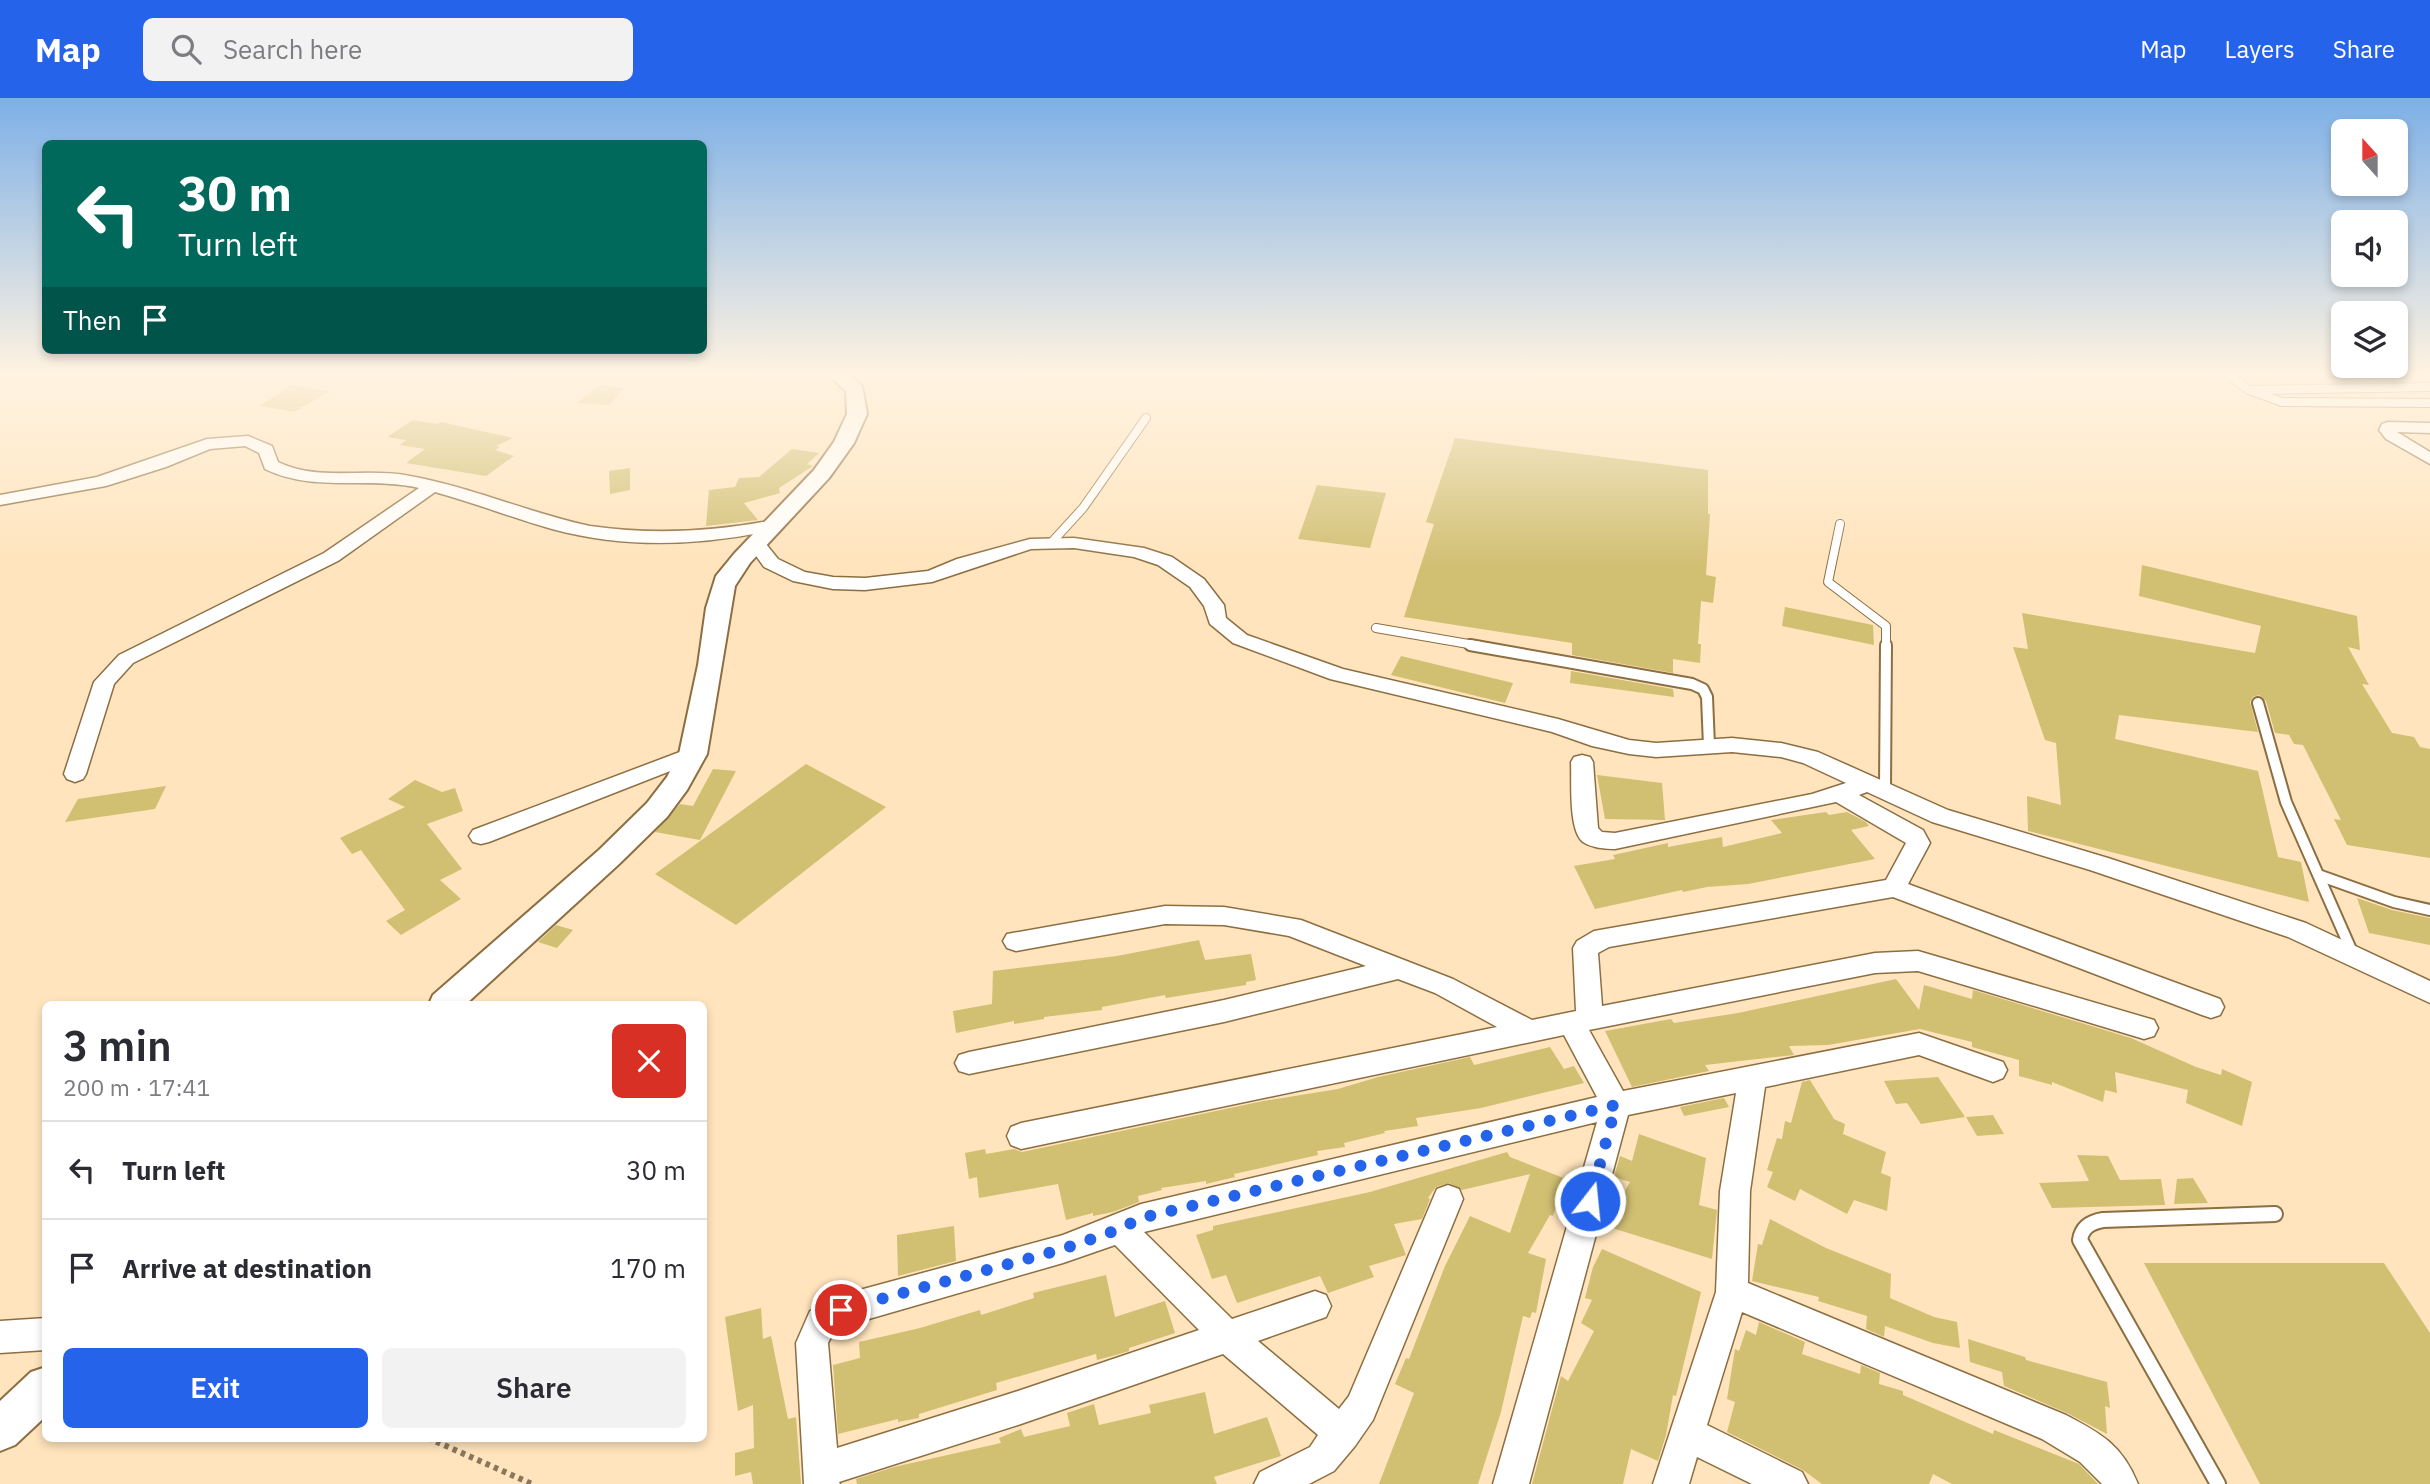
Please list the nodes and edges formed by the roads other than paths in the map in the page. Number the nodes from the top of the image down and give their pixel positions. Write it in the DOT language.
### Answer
graph roads {
  1 [pos="846,437"];
  2 [pos="1133,437"];
  3 [pos="2393,437"];
  4 [pos="2430,459"];
  5 [pos="431,487"];
  6 [pos="0,499"];
  7 [pos="1840,524"];
  8 [pos="777,525"];
  9 [pos="1052,542"];
  10 [pos="756,543"];
  11 [pos="1376,628"];
  12 [pos="2258,703"];
  13 [pos="1709,746"];
  14 [pos="693,754"];
  15 [pos="1582,762"];
  16 [pos="75,774"];
  17 [pos="1877,786"];
  18 [pos="1836,792"];
  19 [pos="481,836"];
  20 [pos="2321,876"];
  21 [pos="1894,888"];
  22 [pos="2430,910"];
  23 [pos="1016,941"];
  24 [pos="2353,954"];
  25 [pos="1397,970"];
  26 [pos="2430,993"];
  27 [pos="448,1001"];
  28 [pos="2211,1007"];
  29 [pos="1580,1021"];
  30 [pos="2144,1028"];
  31 [pos="1530,1032"];
  32 [pos="969,1063"];
  33 [pos="1993,1070"];
  34 [pos="1752,1077"];
  35 [pos="1616,1105"];
  36 [pos="1021,1136"];
  37 [pos="1448,1199"];
  38 [pos="2274,1214"];
  39 [pos="1120,1229"];
  40 [pos="1732,1292"];
  41 [pos="1315,1306"];
  42 [pos="42,1334"];
  43 [pos="0,1337"];
  44 [pos="1229,1338"];
  45 [pos="42,1391"];
  46 [pos="0,1430"];
  47 [pos="1686,1433"];
  48 [pos="1343,1434"];
  49 [pos="821,1477"];
  50 [pos="1272,1484"];
  51 [pos="1511,1484"];
  52 [pos="1671,1484"];
  53 [pos="1790,1484"];
  54 [pos="2120,1484"];
  55 [pos="2218,1484"];
  1 -- 8 [label="street"];
  2 -- 9 [label="lane"];
  3 -- 4 [label="street"];
  5 -- 6 [label="street"];
  5 -- 8 [label="street"];
  5 -- 16 [label="street"];
  7 -- 17 [label="lane"];
  8 -- 10 [label="street"];
  9 -- 10 [label="street"];
  9 -- 13 [label="street"];
  10 -- 14 [label="street"];
  11 -- 13 [label="lane"];
  12 -- 20 [label="lane"];
  13 -- 17 [label="street"];
  14 -- 19 [label="street"];
  14 -- 27 [label="street"];
  15 -- 18 [label="street"];
  17 -- 18 [label="street"];
  17 -- 24 [label="street"];
  18 -- 21 [label="street"];
  20 -- 22 [label="lane"];
  20 -- 24 [label="lane"];
  21 -- 28 [label="street"];
  21 -- 29 [label="street"];
  23 -- 25 [label="street"];
  24 -- 26 [label="street"];
  25 -- 31 [label="street"];
  25 -- 32 [label="street"];
  29 -- 30 [label="street"];
  29 -- 31 [label="street"];
  29 -- 35 [label="street"];
  31 -- 36 [label="street"];
  33 -- 34 [label="street"];
  34 -- 35 [label="street"];
  34 -- 40 [label="street"];
  35 -- 39 [label="street"];
  35 -- 51 [label="street"];
  37 -- 48 [label="street"];
  38 -- 55 [label="lane"];
  39 -- 44 [label="street"];
  39 -- 49 [label="street"];
  40 -- 47 [label="street"];
  40 -- 54 [label="street"];
  41 -- 44 [label="street"];
  42 -- 43 [label="street"];
  44 -- 48 [label="street"];
  44 -- 49 [label="street"];
  45 -- 46 [label="street"];
  47 -- 52 [label="street"];
  47 -- 53 [label="street"];
  48 -- 50 [label="street"];
}
